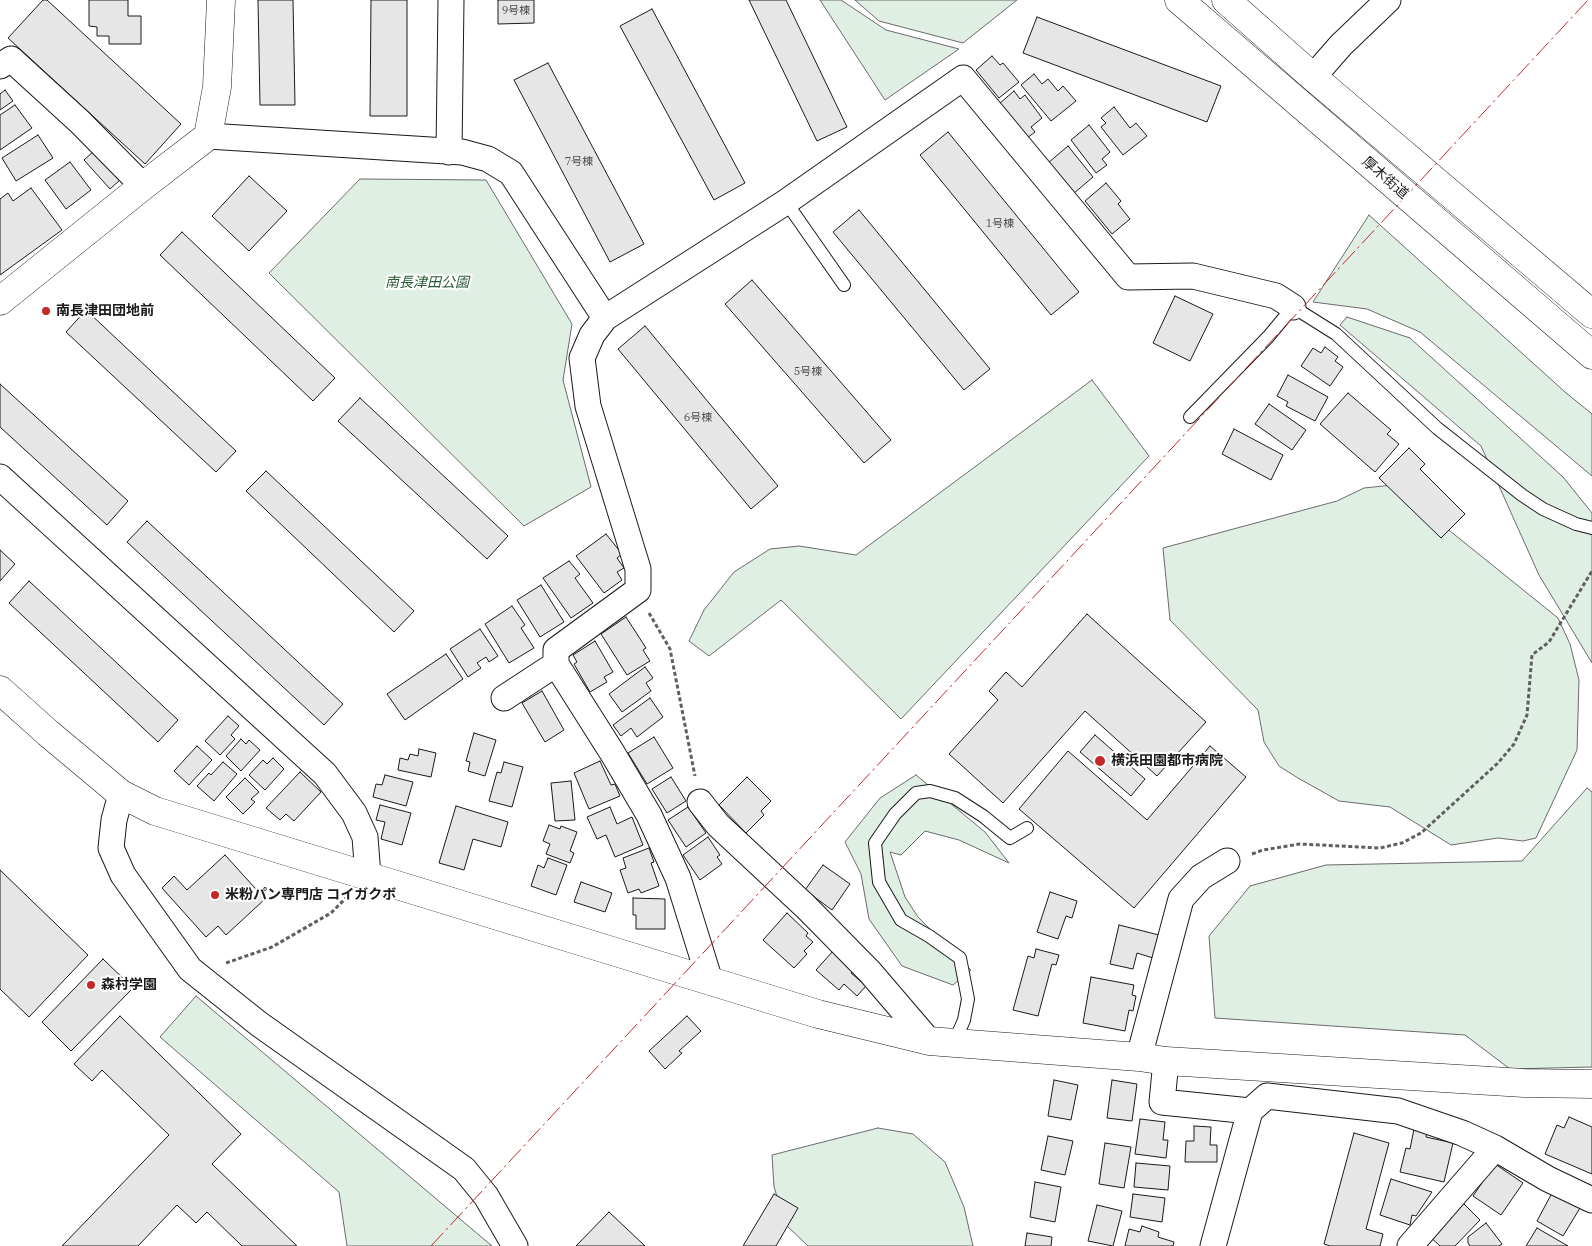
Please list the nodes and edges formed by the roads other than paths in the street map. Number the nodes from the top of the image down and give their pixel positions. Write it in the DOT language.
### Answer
graph roads {
  1 [pos="221,0"];
  2 [pos="451,0"];
  3 [pos="1179,0"];
  4 [pos="1226,0"];
  5 [pos="1388,0"];
  6 [pos="0,66"];
  7 [pos="1313,77"];
  8 [pos="208,136"];
  9 [pos="449,152"];
  10 [pos="143,186"];
  11 [pos="786,202"];
  12 [pos="844,285"];
  13 [pos="0,301"];
  14 [pos="1293,307"];
  15 [pos="1592,314"];
  16 [pos="605,318"];
  17 [pos="1592,355"];
  18 [pos="1190,417"];
  19 [pos="0,477"];
  20 [pos="1592,528"];
  21 [pos="556,664"];
  22 [pos="0,690"];
  23 [pos="504,698"];
  24 [pos="121,794"];
  25 [pos="700,802"];
  26 [pos="1027,828"];
  27 [pos="1227,861"];
  28 [pos="368,876"];
  29 [pos="710,982"];
  30 [pos="942,1042"];
  31 [pos="1139,1058"];
  32 [pos="1166,1061"];
  33 [pos="1592,1084"];
  34 [pos="1250,1111"];
  35 [pos="1495,1148"];
  36 [pos="1592,1200"];
  37 [pos="516,1246"];
  38 [pos="1213,1246"];
  39 [pos="1410,1246"];
  1 -- 8 [label="main road"];
  2 -- 9 [label="street"];
  3 -- 17 [label="main road, 厚木街道"];
  4 -- 7 [label="main road"];
  5 -- 7 [label="street"];
  6 -- 10 [label="street"];
  7 -- 15 [label="main road"];
  8 -- 9 [label="street"];
  8 -- 10 [label="main road"];
  9 -- 16 [label="street"];
  10 -- 13 [label="main road"];
  11 -- 12 [label="lane"];
  11 -- 14 [label="street"];
  11 -- 16 [label="street"];
  14 -- 18 [label="lane"];
  14 -- 20 [label="lane"];
  16 -- 21 [label="street"];
  19 -- 28 [label="street"];
  21 -- 23 [label="street"];
  21 -- 29 [label="street"];
  22 -- 24 [label="main road"];
  24 -- 28 [label="main road"];
  24 -- 37 [label="street"];
  25 -- 30 [label="street"];
  26 -- 30 [label="lane"];
  27 -- 31 [label="street"];
  28 -- 29 [label="main road"];
  29 -- 30 [label="main road"];
  30 -- 31 [label="main road"];
  31 -- 32 [label="main road"];
  32 -- 33 [label="main road"];
  32 -- 34 [label="street"];
  34 -- 35 [label="street"];
  34 -- 38 [label="street"];
  35 -- 36 [label="street"];
  35 -- 39 [label="street"];
}
